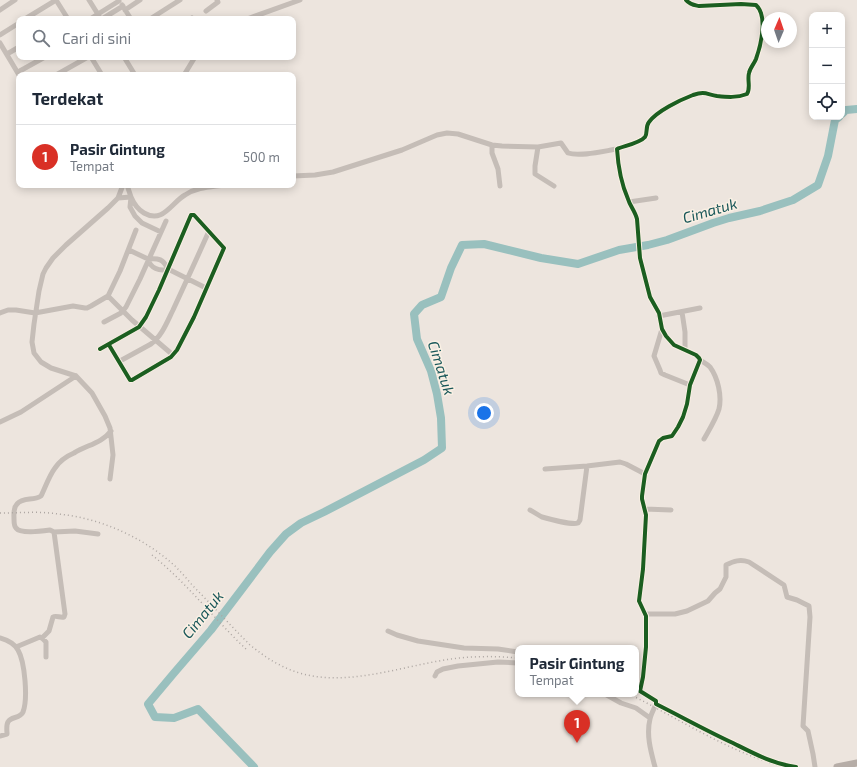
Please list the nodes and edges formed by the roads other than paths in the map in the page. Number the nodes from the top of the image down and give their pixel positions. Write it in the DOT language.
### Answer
graph roads {
  1 [pos="15,0"];
  2 [pos="56,0"];
  3 [pos="89,0"];
  4 [pos="119,0"];
  5 [pos="140,0"];
  6 [pos="180,0"];
  7 [pos="217,0"];
  8 [pos="300,0"];
  9 [pos="686,0"];
  10 [pos="124,8"];
  11 [pos="0,10"];
  12 [pos="206,11"];
  13 [pos="31,16"];
  14 [pos="66,16"];
  15 [pos="99,16"];
  16 [pos="101,16"];
  17 [pos="103,16"];
  18 [pos="129,16"];
  19 [pos="155,16"];
  20 [pos="255,16"];
  21 [pos="16,25"];
  22 [pos="0,35"];
  23 [pos="0,43"];
  24 [pos="16,49"];
  25 [pos="6,54"];
  26 [pos="40,60"];
  27 [pos="83,60"];
  28 [pos="93,60"];
  29 [pos="126,60"];
  30 [pos="193,60"];
  31 [pos="18,72"];
  32 [pos="22,72"];
  33 [pos="61,72"];
  34 [pos="100,72"];
  35 [pos="133,72"];
  36 [pos="186,72"];
  37 [pos="492,145"];
  38 [pos="538,147"];
  39 [pos="617,148"];
  40 [pos="296,176"];
  41 [pos="500,186"];
  42 [pos="554,186"];
  43 [pos="122,188"];
  44 [pos="128,188"];
  45 [pos="201,188"];
  46 [pos="131,197"];
  47 [pos="118,198"];
  48 [pos="656,198"];
  49 [pos="629,202"];
  50 [pos="166,221"];
  51 [pos="136,230"];
  52 [pos="161,232"];
  53 [pos="209,232"];
  54 [pos="129,250"];
  55 [pos="148,259"];
  56 [pos="168,269"];
  57 [pos="187,279"];
  58 [pos="206,288"];
  59 [pos="108,296"];
  60 [pos="700,308"];
  61 [pos="122,311"];
  62 [pos="682,312"];
  63 [pos="0,313"];
  64 [pos="35,313"];
  65 [pos="659,316"];
  66 [pos="104,322"];
  67 [pos="139,327"];
  68 [pos="662,329"];
  69 [pos="156,340"];
  70 [pos="109,345"];
  71 [pos="100,349"];
  72 [pos="685,350"];
  73 [pos="173,355"];
  74 [pos="700,360"];
  75 [pos="120,362"];
  76 [pos="76,376"];
  77 [pos="690,385"];
  78 [pos="0,422"];
  79 [pos="111,431"];
  80 [pos="704,439"];
  81 [pos="587,466"];
  82 [pos="545,469"];
  83 [pos="645,474"];
  84 [pos="110,479"];
  85 [pos="530,510"];
  86 [pos="645,510"];
  87 [pos="671,510"];
  88 [pos="54,532"];
  89 [pos="98,534"];
  90 [pos="645,614"];
  91 [pos="388,631"];
  92 [pos="0,638"];
  93 [pos="42,638"];
  94 [pos="16,647"];
  95 [pos="515,652"];
  96 [pos="46,657"];
  97 [pos="515,663"];
  98 [pos="434,676"];
  99 [pos="639,680"];
  100 [pos="639,688"];
  101 [pos="610,697"];
  102 [pos="656,704"];
  103 [pos="650,718"];
  104 [pos="0,736"];
  105 [pos="857,763"];
  106 [pos="655,767"];
  107 [pos="796,767"];
  108 [pos="815,767"];
  109 [pos="836,767"];
  1 -- 11 [label="street"];
  2 -- 13 [label="street"];
  2 -- 14 [label="street"];
  3 -- 15 [label="street"];
  4 -- 10 [label="street"];
  4 -- 16 [label="street"];
  5 -- 10 [label="street"];
  6 -- 19 [label="street"];
  7 -- 12 [label="street"];
  8 -- 20 [label="street"];
  9 -- 39 [label="street"];
  10 -- 17 [label="street"];
  10 -- 18 [label="street"];
  21 -- 22 [label="street"];
  23 -- 25 [label="street"];
  24 -- 25 [label="street"];
  25 -- 31 [label="street"];
  26 -- 32 [label="street"];
  27 -- 33 [label="street"];
  28 -- 34 [label="street"];
  29 -- 35 [label="street"];
  30 -- 36 [label="street"];
  37 -- 38 [label="street"];
  37 -- 40 [label="street"];
  37 -- 41 [label="street"];
  38 -- 39 [label="street"];
  38 -- 42 [label="street"];
  39 -- 49 [label="street"];
  43 -- 47 [label="street"];
  44 -- 46 [label="street"];
  45 -- 46 [label="street"];
  46 -- 47 [label="street"];
  46 -- 52 [label="street"];
  47 -- 64 [label="street"];
  48 -- 49 [label="street"];
  49 -- 65 [label="street"];
  50 -- 52 [label="street"];
  51 -- 54 [label="street"];
  52 -- 55 [label="street"];
  53 -- 56 [label="street"];
  53 -- 57 [label="street"];
  53 -- 58 [label="street"];
  54 -- 55 [label="street"];
  54 -- 59 [label="street"];
  55 -- 56 [label="street"];
  55 -- 56 [label="street"];
  55 -- 61 [label="street"];
  56 -- 57 [label="street"];
  56 -- 67 [label="street"];
  57 -- 58 [label="street"];
  57 -- 69 [label="street"];
  58 -- 73 [label="street"];
  59 -- 61 [label="street"];
  59 -- 64 [label="street"];
  60 -- 62 [label="street"];
  61 -- 66 [label="street"];
  61 -- 67 [label="street"];
  62 -- 65 [label="street"];
  62 -- 72 [label="street"];
  63 -- 64 [label="street"];
  64 -- 76 [label="street"];
  65 -- 68 [label="street"];
  67 -- 69 [label="street"];
  67 -- 70 [label="street"];
  68 -- 72 [label="street"];
  68 -- 77 [label="street"];
  69 -- 73 [label="street"];
  69 -- 75 [label="street"];
  70 -- 71 [label="street"];
  70 -- 75 [label="street"];
  72 -- 74 [label="street"];
  73 -- 75 [label="street"];
  74 -- 77 [label="street"];
  74 -- 80 [label="street"];
  76 -- 78 [label="street"];
  76 -- 79 [label="street"];
  77 -- 83 [label="street"];
  79 -- 84 [label="street"];
  79 -- 88 [label="street"];
  81 -- 82 [label="street"];
  81 -- 83 [label="street"];
  81 -- 85 [label="street"];
  83 -- 86 [label="street"];
  86 -- 87 [label="street"];
  86 -- 90 [label="street"];
  88 -- 89 [label="street"];
  88 -- 93 [label="street"];
  90 -- 99 [label="street"];
  90 -- 108 [label="street"];
  91 -- 95 [label="street"];
  92 -- 94 [label="street"];
  93 -- 94 [label="street"];
  93 -- 96 [label="street"];
  94 -- 104 [label="street"];
  97 -- 98 [label="street"];
  100 -- 102 [label="street"];
  101 -- 103 [label="street"];
  102 -- 103 [label="street"];
  102 -- 107 [label="street"];
  103 -- 106 [label="street"];
  105 -- 109 [label="main road"];
}
